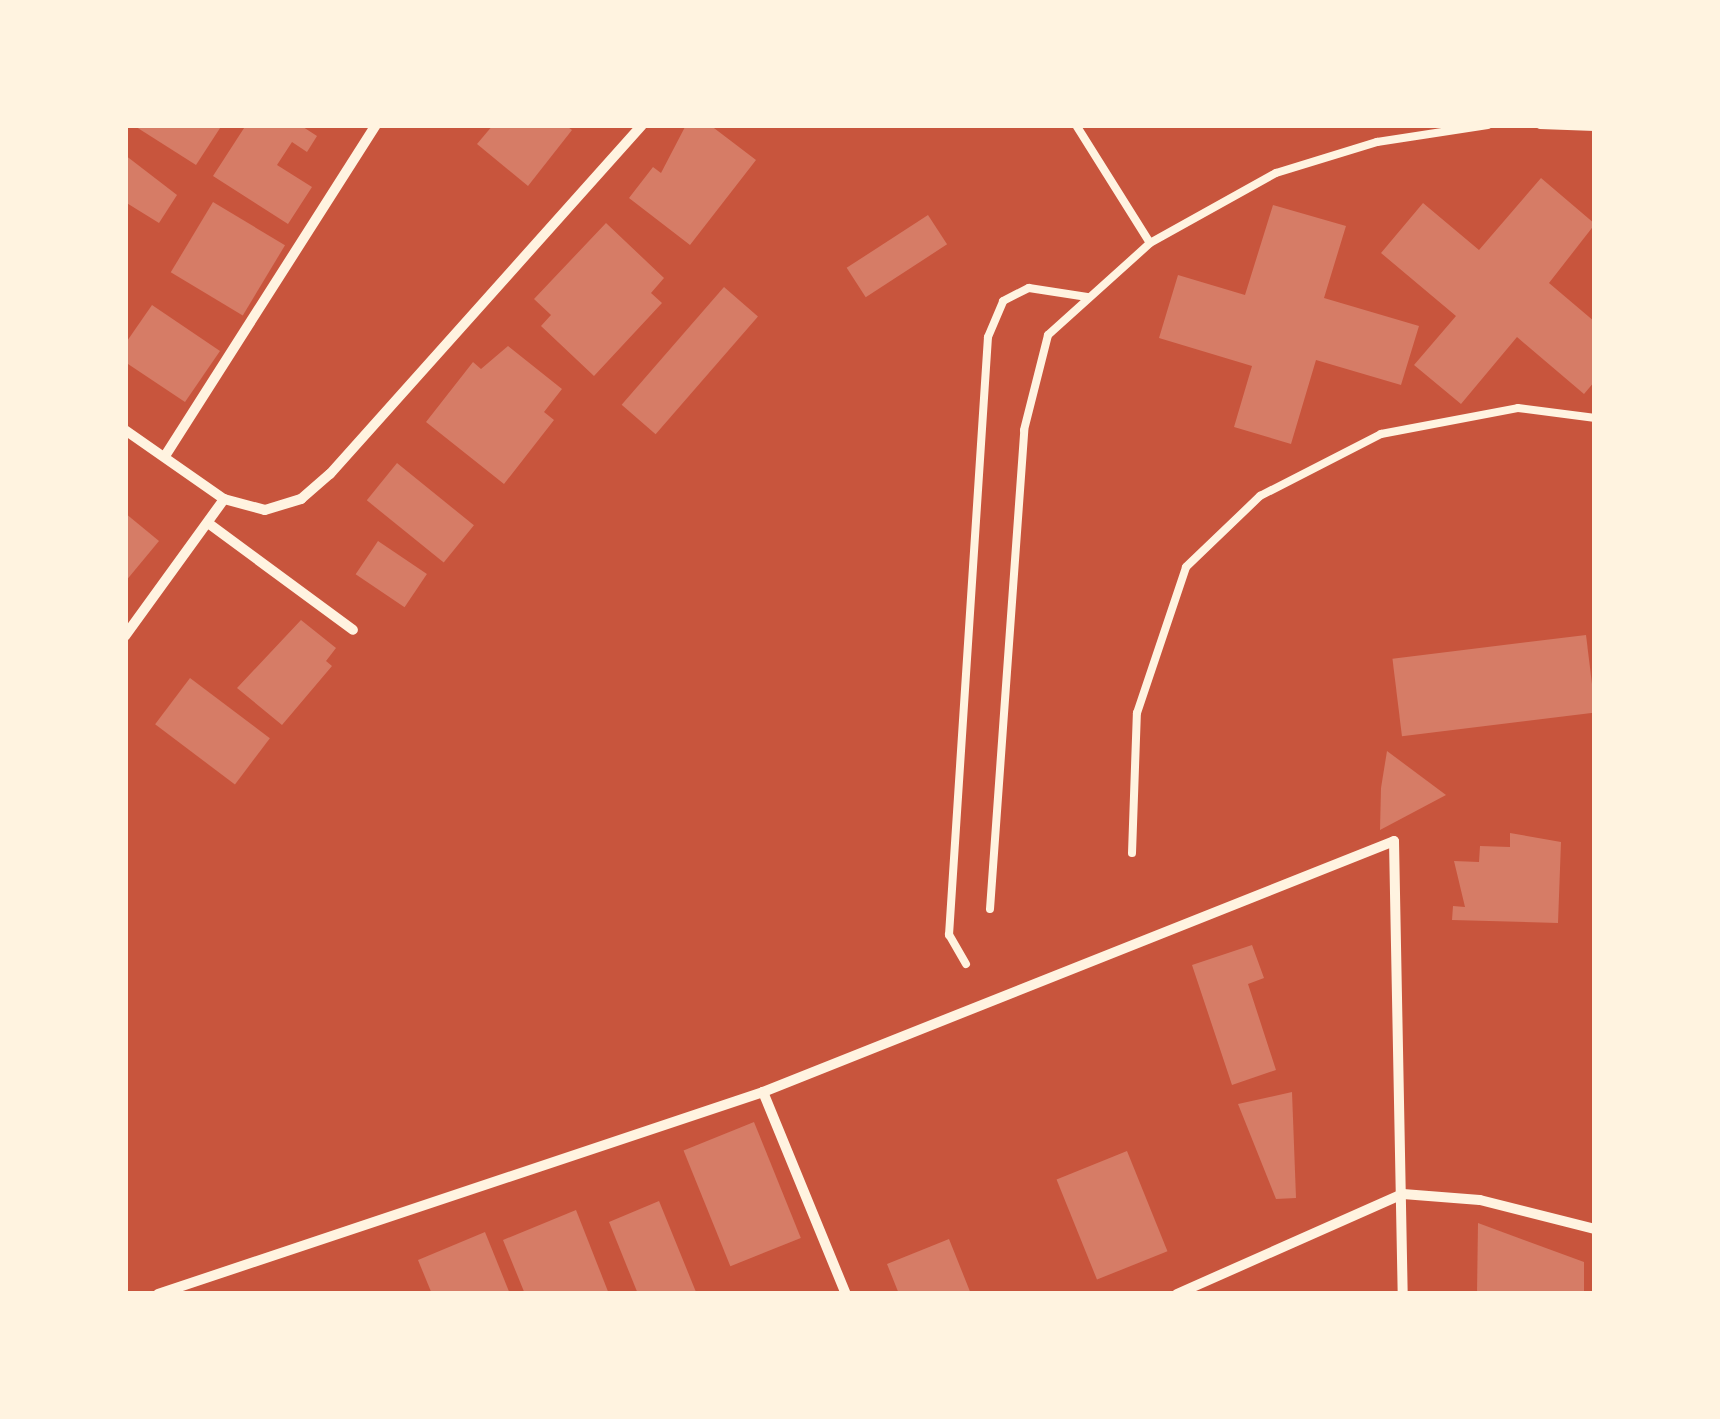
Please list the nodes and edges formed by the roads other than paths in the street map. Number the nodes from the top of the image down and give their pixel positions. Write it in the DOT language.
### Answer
graph roads {
  1 [pos="376,125"];
  2 [pos="642,125"];
  3 [pos="1076,125"];
  4 [pos="1488,125"];
  5 [pos="1540,125"];
  6 [pos="1595,127"];
  7 [pos="1150,243"];
  8 [pos="1086,297"];
  9 [pos="1595,418"];
  10 [pos="125,430"];
  11 [pos="165,456"];
  12 [pos="224,500"];
  13 [pos="208,522"];
  14 [pos="353,630"];
  15 [pos="125,636"];
  16 [pos="1132,853"];
  17 [pos="990,909"];
  18 [pos="966,964"];
  19 [pos="764,1092"];
  20 [pos="1403,1194"];
  21 [pos="1595,1229"];
  22 [pos="158,1294"];
  23 [pos="846,1294"];
  24 [pos="1177,1294"];
  25 [pos="1403,1294"];
  1 -- 11 [label="street"];
  2 -- 12 [label="street"];
  3 -- 7 [label="lane"];
  4 -- 7 [label="lane"];
  5 -- 6 [label="lane"];
  7 -- 8 [label="lane"];
  8 -- 17 [label="lane"];
  8 -- 18 [label="lane"];
  9 -- 16 [label="lane"];
  10 -- 11 [label="street"];
  11 -- 12 [label="street"];
  12 -- 13 [label="street"];
  13 -- 14 [label="street"];
  13 -- 15 [label="street"];
  19 -- 20 [label="street"];
  19 -- 22 [label="street"];
  19 -- 23 [label="street"];
  20 -- 21 [label="street"];
  20 -- 24 [label="street"];
  20 -- 25 [label="street"];
}
